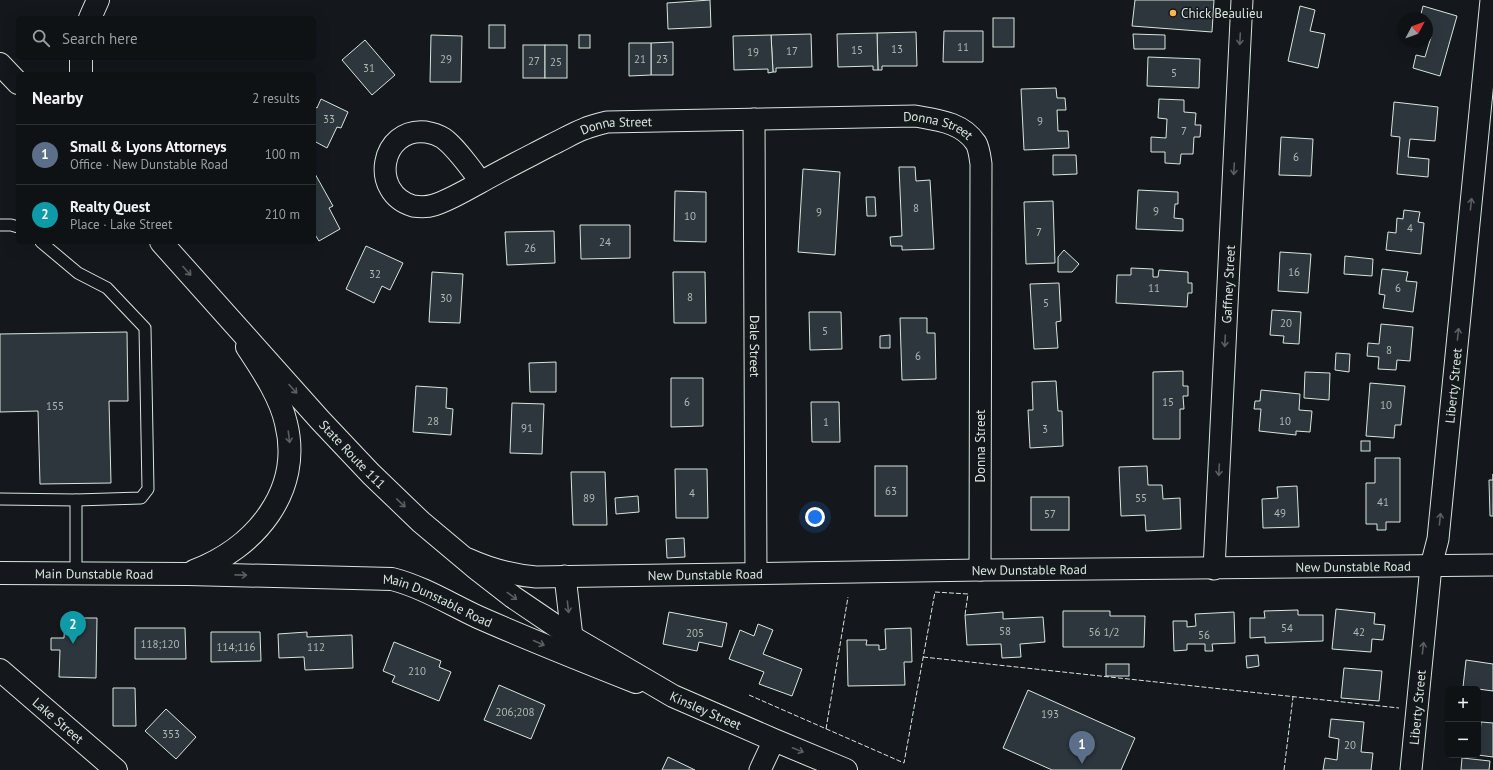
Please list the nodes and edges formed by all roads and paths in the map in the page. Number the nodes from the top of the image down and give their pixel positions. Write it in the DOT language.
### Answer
graph roads {
  1 [pos="98,0"];
  2 [pos="1242,0"];
  3 [pos="1491,0"];
  4 [pos="91,16"];
  5 [pos="81,60"];
  6 [pos="0,64"];
  7 [pos="81,72"];
  8 [pos="16,81"];
  9 [pos="754,119"];
  10 [pos="481,182"];
  11 [pos="0,225"];
  12 [pos="16,226"];
  13 [pos="43,244"];
  14 [pos="163,244"];
  15 [pos="209,295"];
  16 [pos="0,499"];
  17 [pos="76,500"];
  18 [pos="456,552"];
  19 [pos="1493,565"];
  20 [pos="1431,566"];
  21 [pos="1214,568"];
  22 [pos="980,570"];
  23 [pos="0,572"];
  24 [pos="76,573"];
  25 [pos="756,573"];
  26 [pos="188,574"];
  27 [pos="565,576"];
  28 [pos="572,637"];
  29 [pos="0,670"];
  30 [pos="673,696"];
  31 [pos="774,740"];
  32 [pos="116,770"];
  33 [pos="760,770"];
  34 [pos="846,770"];
  35 [pos="1411,770"];
  1 -- 4 [label="street"];
  2 -- 21 [label="street, Gaffney Street, one-way"];
  20 -- 3 [label="street, Liberty Street, one-way"];
  5 -- 7 [label="street"];
  6 -- 8 [label="street"];
  9 -- 10 [label="street, Donna Street"];
  9 -- 22 [label="street, Donna Street"];
  9 -- 25 [label="street, Dale Street"];
  11 -- 12 [label="lane"];
  13 -- 17 [label="lane"];
  14 -- 15 [label="street, State Route 111, one-way"];
  15 -- 18 [label="street, State Route 111, one-way"];
  15 -- 26 [label="street, Main Dunstable Road, one-way"];
  16 -- 17 [label="lane"];
  17 -- 24 [label="lane"];
  18 -- 27 [label="street, New Dunstable Road"];
  18 -- 28 [label="street, State Route 111, one-way"];
  19 -- 20 [label="street, New Dunstable Road"];
  20 -- 21 [label="street, New Dunstable Road"];
  35 -- 20 [label="street, Liberty Street, one-way"];
  21 -- 22 [label="street, New Dunstable Road"];
  22 -- 25 [label="street, New Dunstable Road"];
  23 -- 24 [label="street, Main Dunstable Road"];
  24 -- 26 [label="street, Main Dunstable Road"];
  25 -- 27 [label="street, New Dunstable Road"];
  26 -- 30 [label="street, Main Dunstable Road, one-way"];
  27 -- 28 [label="street, one-way"];
  28 -- 30 [label="street, Kinsley Street"];
  29 -- 32 [label="street, Lake Street"];
  30 -- 31 [label="street, Kinsley Street"];
  31 -- 33 [label="street"];
  31 -- 34 [label="street, Kinsley Street, one-way"];
}
